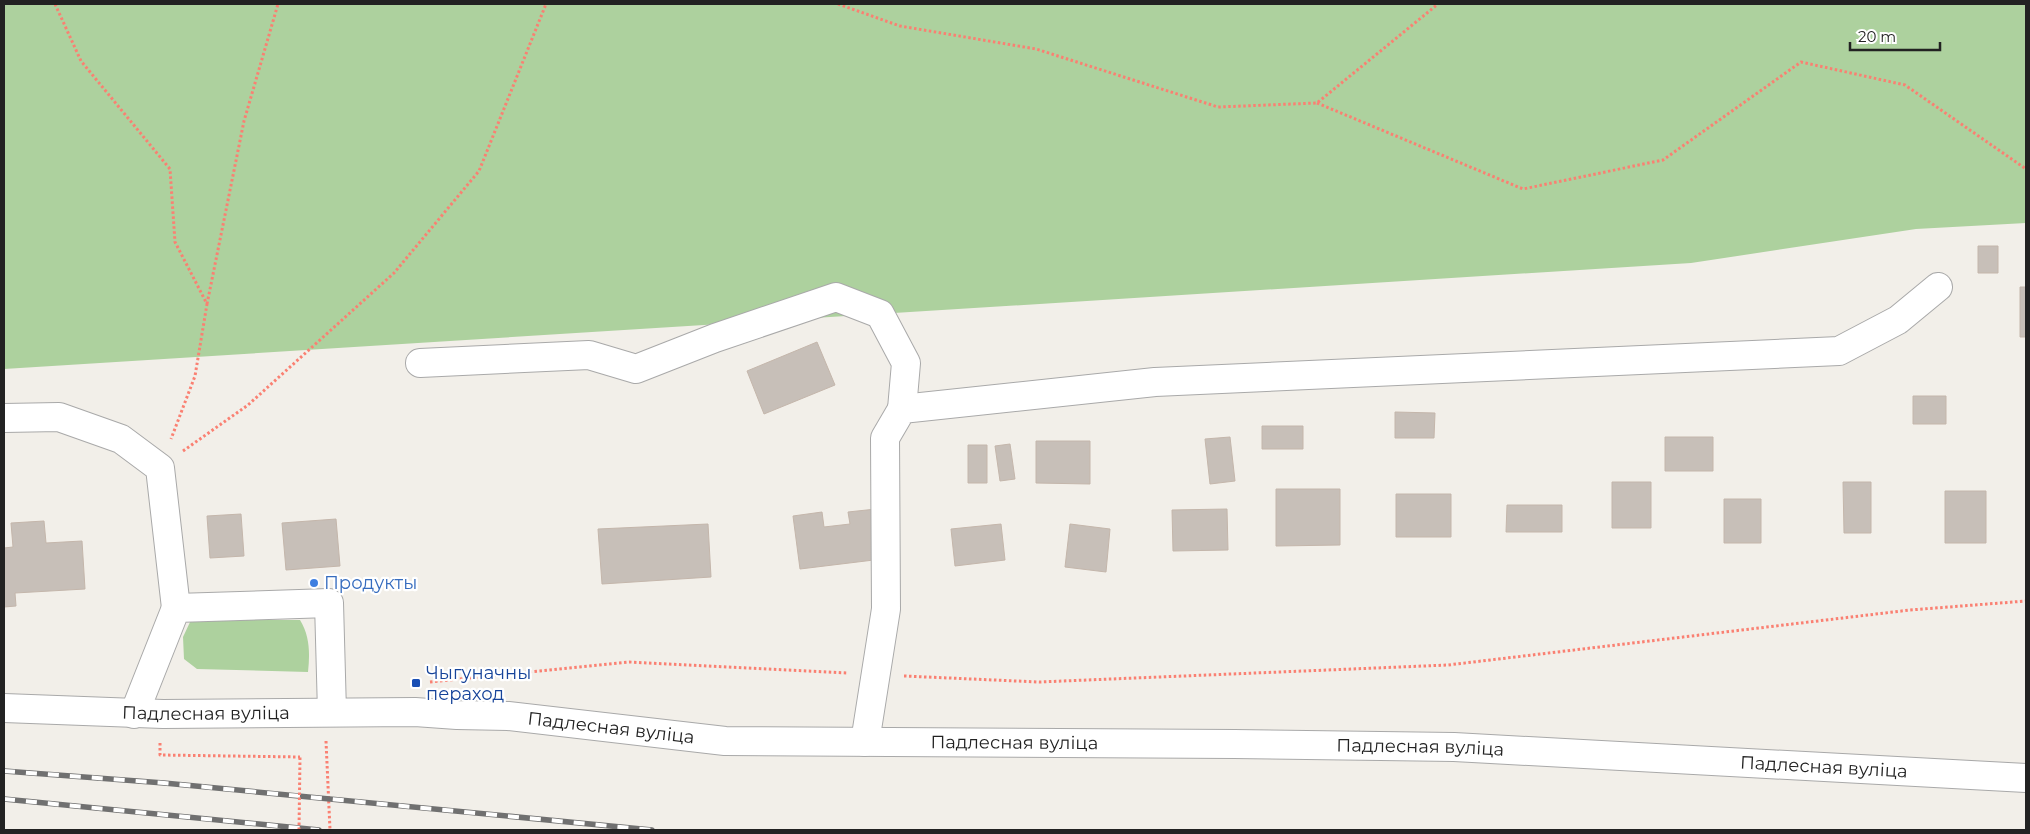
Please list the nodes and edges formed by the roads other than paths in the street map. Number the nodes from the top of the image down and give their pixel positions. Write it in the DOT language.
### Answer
graph roads {
  1 [pos="1938,287"];
  2 [pos="420,363"];
  3 [pos="902,409"];
  4 [pos="4,418"];
  5 [pos="176,608"];
  6 [pos="4,708"];
  7 [pos="134,714"];
  8 [pos="329,723"];
  9 [pos="864,742"];
  10 [pos="2026,778"];
  1 -- 3 [label="street"];
  2 -- 3 [label="street"];
  3 -- 9 [label="street"];
  4 -- 5 [label="street"];
  5 -- 7 [label="street"];
  5 -- 8 [label="street"];
  6 -- 7 [label="street, Падлесная вуліца"];
  7 -- 8 [label="street, Падлесная вуліца"];
  8 -- 9 [label="street, Падлесная вуліца"];
  9 -- 10 [label="street, Падлесная вуліца"];
}
